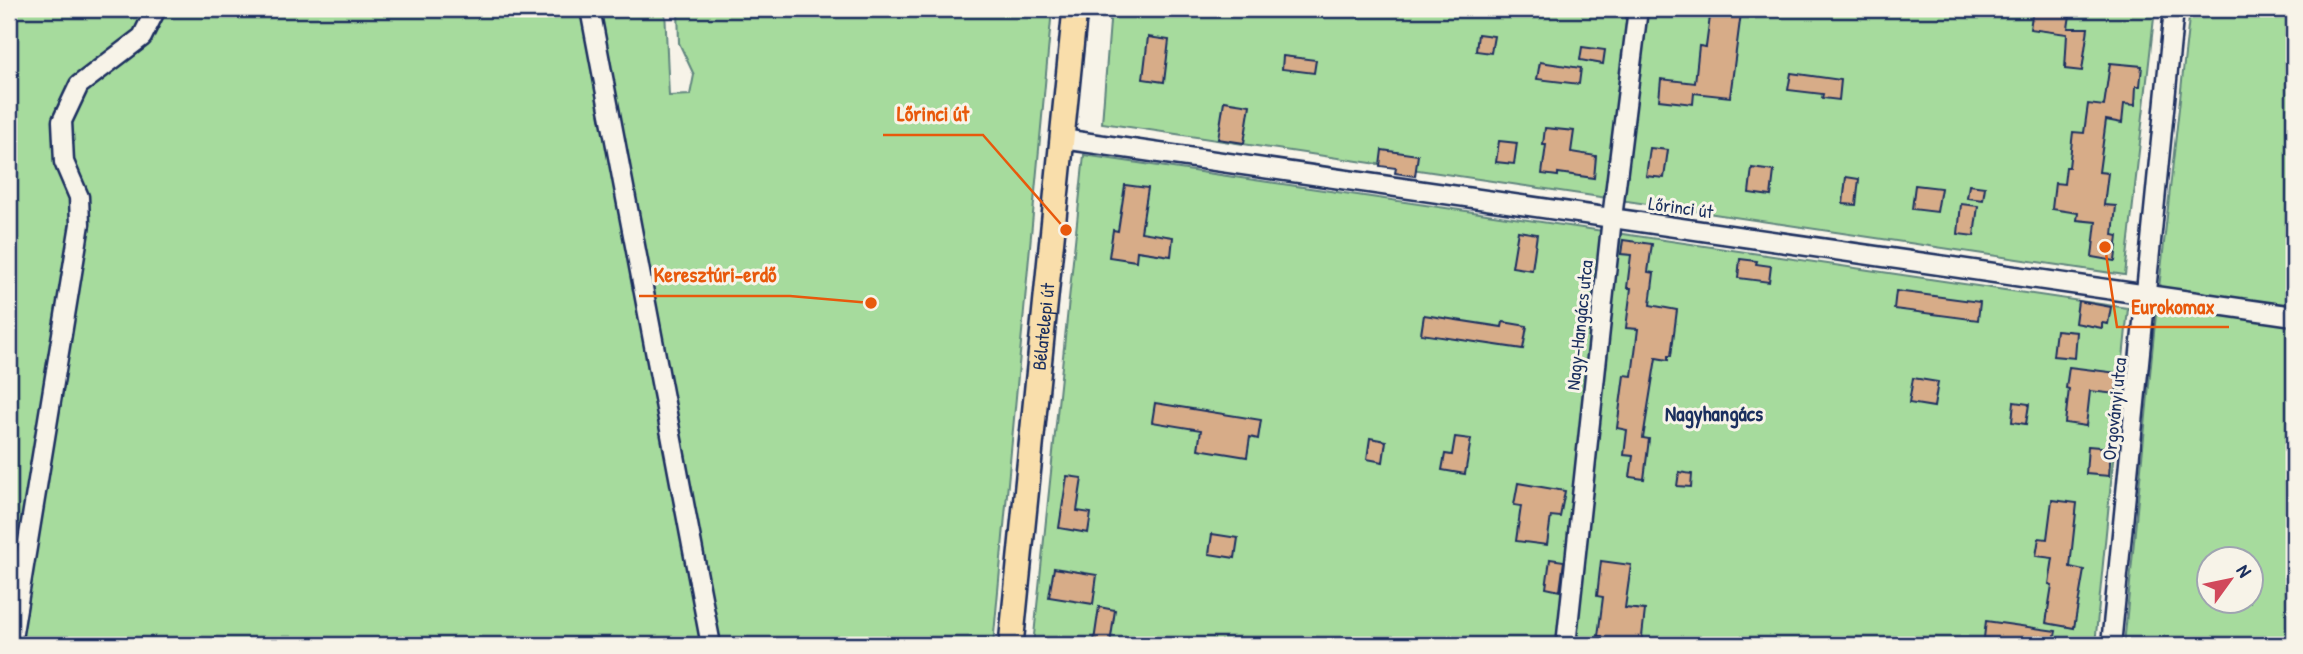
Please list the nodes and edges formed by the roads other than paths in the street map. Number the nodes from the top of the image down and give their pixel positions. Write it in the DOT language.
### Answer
graph roads {
  1 [pos="156,9"];
  2 [pos="590,9"];
  3 [pos="1075,9"];
  4 [pos="1638,9"];
  5 [pos="2174,9"];
  6 [pos="1062,139"];
  7 [pos="1612,218"];
  8 [pos="2146,294"];
  9 [pos="2294,316"];
  10 [pos="11,645"];
  11 [pos="711,645"];
  12 [pos="1011,645"];
  13 [pos="1566,645"];
  14 [pos="2111,645"];
  1 -- 10 [label="street"];
  2 -- 11 [label="street"];
  3 -- 6 [label="main road, Bélatelepi út"];
  4 -- 7 [label="street, Nagy-Hangács utca"];
  5 -- 8 [label="street, Orgoványi utca"];
  6 -- 7 [label="street, Lőrinci út"];
  6 -- 12 [label="main road, Bélatelepi út"];
  7 -- 8 [label="street, Lőrinci út"];
  7 -- 13 [label="street, Nagy-Hangács utca"];
  8 -- 9 [label="street, Lőrinci út"];
  8 -- 14 [label="street, Orgoványi utca"];
}
